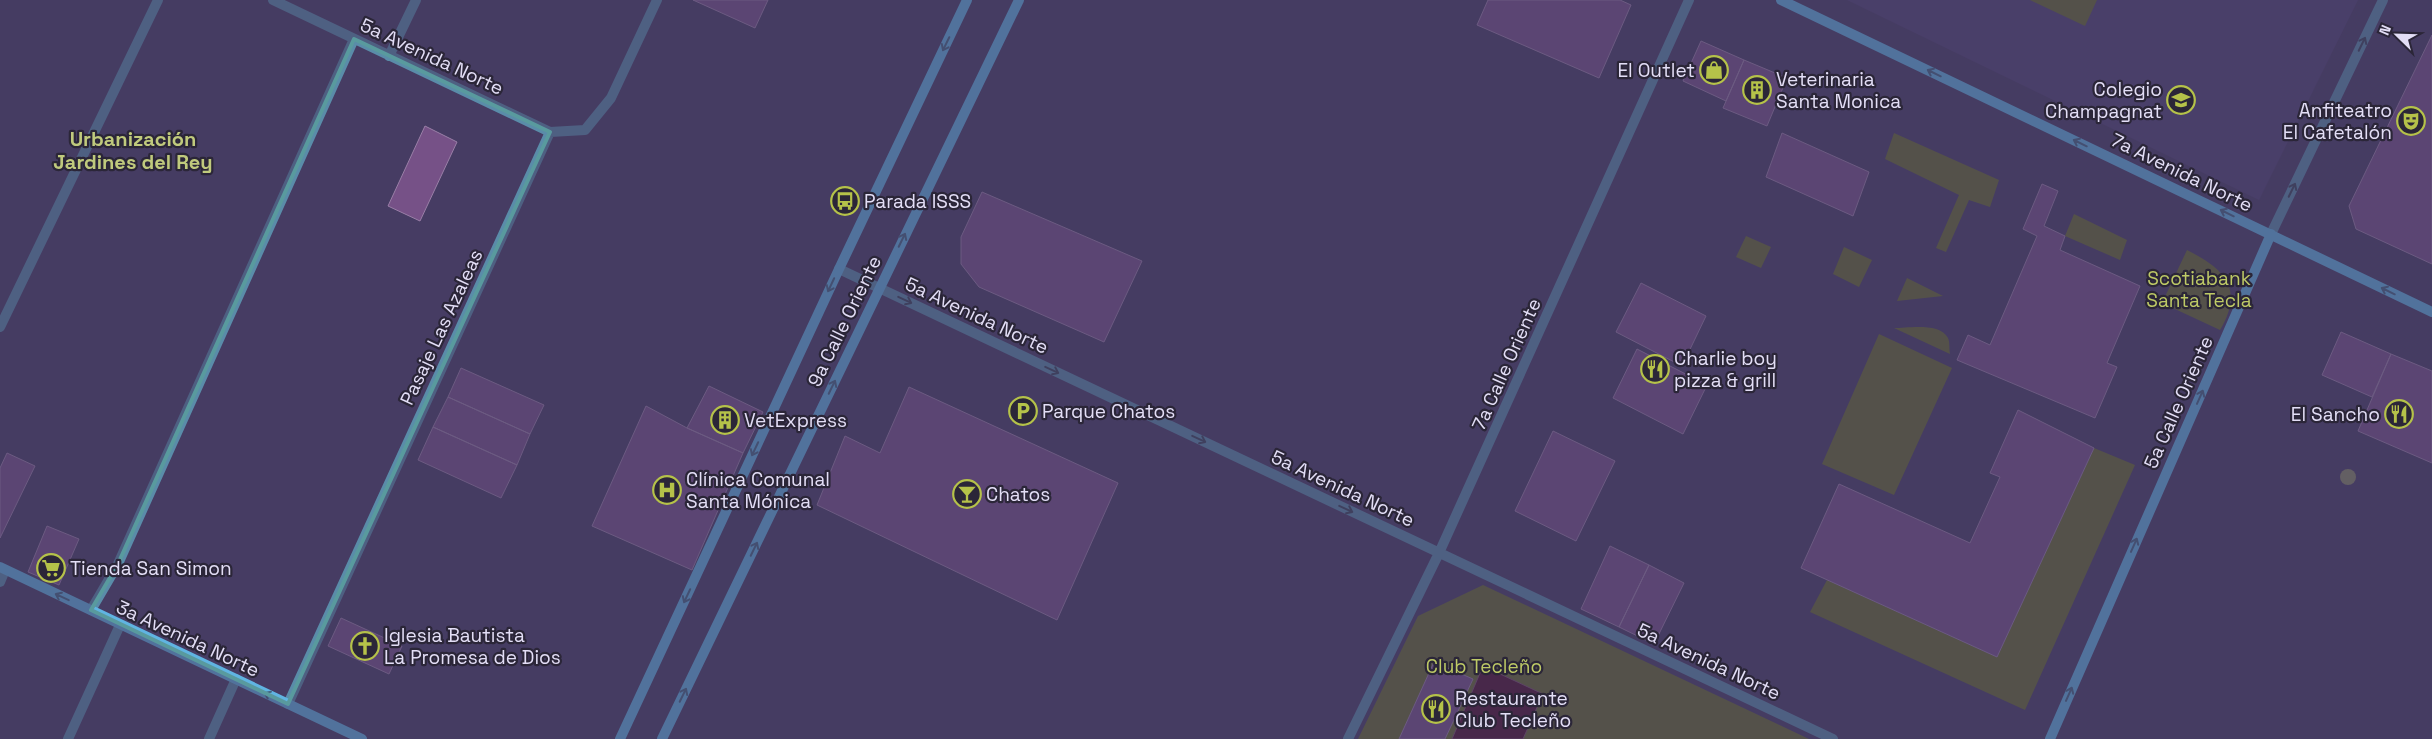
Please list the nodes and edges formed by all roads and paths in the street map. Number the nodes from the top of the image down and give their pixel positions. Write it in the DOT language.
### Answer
graph roads {
  1 [pos="158,0"];
  2 [pos="272,0"];
  3 [pos="416,0"];
  4 [pos="657,0"];
  5 [pos="967,0"];
  6 [pos="1019,0"];
  7 [pos="1690,0"];
  8 [pos="1781,0"];
  9 [pos="2384,0"];
  10 [pos="354,39"];
  11 [pos="389,56"];
  12 [pos="550,132"];
  13 [pos="2271,234"];
  14 [pos="839,269"];
  15 [pos="879,288"];
  16 [pos="2432,312"];
  17 [pos="0,327"];
  18 [pos="1440,553"];
  19 [pos="2,568"];
  20 [pos="0,582"];
  21 [pos="91,610"];
  22 [pos="120,625"];
  23 [pos="236,680"];
  24 [pos="288,704"];
  25 [pos="68,739"];
  26 [pos="208,739"];
  27 [pos="362,739"];
  28 [pos="620,739"];
  29 [pos="662,739"];
  30 [pos="1348,739"];
  31 [pos="1833,739"];
  32 [pos="2050,739"];
  1 -- 17 [label="street"];
  2 -- 10 [label="street, 5a Avenida Norte"];
  3 -- 11 [label="street"];
  4 -- 12 [label="street"];
  5 -- 14 [label="main road, 9a Calle Oriente, one-way"];
  15 -- 6 [label="main road, 9a Calle Oriente, one-way"];
  7 -- 18 [label="street, 7a Calle Oriente"];
  13 -- 8 [label="main road, 7a Avenida Norte, one-way"];
  13 -- 9 [label="street, 5a Calle Oriente, one-way"];
  10 -- 11 [label="street, 5a Avenida Norte"];
  10 -- 21 [label="street"];
  11 -- 12 [label="street, 5a Avenida Norte"];
  12 -- 24 [label="street, Pasaje Las Azaleas"];
  16 -- 13 [label="main road, 7a Avenida Norte, one-way"];
  32 -- 13 [label="main road, 5a Calle Oriente, one-way"];
  14 -- 15 [label="street, 5a Avenida Norte"];
  14 -- 28 [label="main road, 9a Calle Oriente, one-way"];
  15 -- 18 [label="street, 5a Avenida Norte, one-way"];
  29 -- 15 [label="main road, 9a Calle Oriente, one-way"];
  18 -- 30 [label="street, 7a Calle Oriente"];
  18 -- 31 [label="street, 5a Avenida Norte"];
  19 -- 20 [label="street"];
  21 -- 19 [label="main road, 3a Avenida Norte, one-way"];
  21 -- 22 [label="main road, 3a Avenida Norte"];
  22 -- 23 [label="main road, 3a Avenida Norte"];
  22 -- 25 [label="street"];
  24 -- 23 [label="main road, 3a Avenida Norte, one-way"];
  23 -- 26 [label="street"];
  24 -- 27 [label="main road, 3a Avenida Norte"];
}
